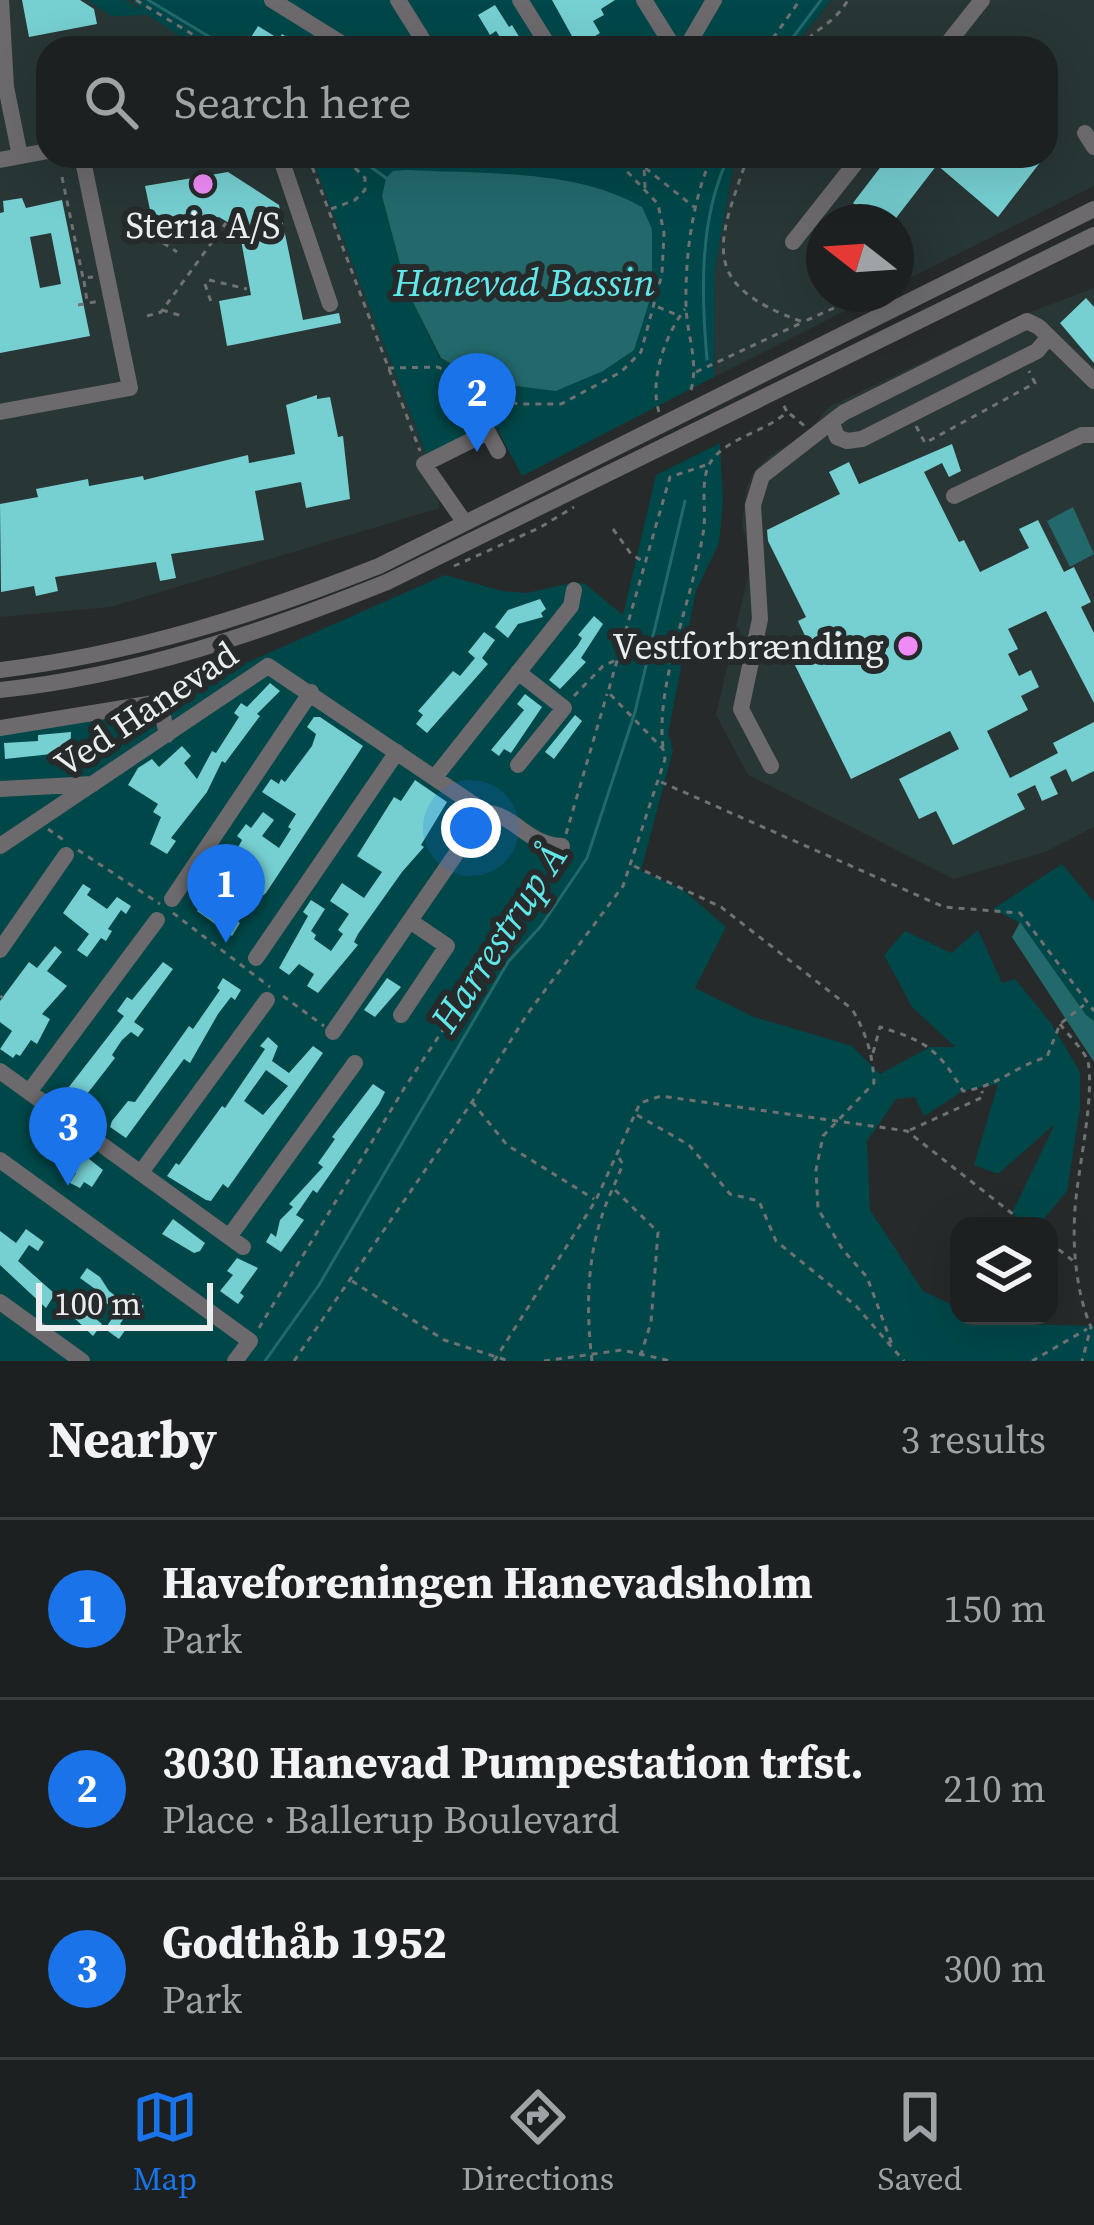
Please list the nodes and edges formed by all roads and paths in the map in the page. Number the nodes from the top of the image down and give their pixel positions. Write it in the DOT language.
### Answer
graph roads {
  1 [pos="1,0"];
  2 [pos="136,0"];
  3 [pos="398,0"];
  4 [pos="520,0"];
  5 [pos="644,0"];
  6 [pos="714,0"];
  7 [pos="800,0"];
  8 [pos="848,0"];
  9 [pos="982,0"];
  10 [pos="276,1"];
  11 [pos="195,36"];
  12 [pos="330,36"];
  13 [pos="420,36"];
  14 [pos="542,36"];
  15 [pos="666,36"];
  16 [pos="693,36"];
  17 [pos="774,36"];
  18 [pos="811,36"];
  19 [pos="954,36"];
  20 [pos="36,153"];
  21 [pos="20,156"];
  22 [pos="0,160"];
  23 [pos="84,168"];
  24 [pos="284,168"];
  25 [pos="313,168"];
  26 [pos="355,168"];
  27 [pos="624,168"];
  28 [pos="644,168"];
  29 [pos="645,168"];
  30 [pos="708,168"];
  31 [pos="744,168"];
  32 [pos="852,168"];
  33 [pos="62,178"];
  34 [pos="645,190"];
  35 [pos="329,209"];
  36 [pos="695,209"];
  37 [pos="1094,209"];
  38 [pos="226,223"];
  39 [pos="131,236"];
  40 [pos="1094,236"];
  41 [pos="794,242"];
  42 [pos="177,252"];
  43 [pos="107,276"];
  44 [pos="83,278"];
  45 [pos="247,290"];
  46 [pos="111,298"];
  47 [pos="87,303"];
  48 [pos="330,304"];
  49 [pos="78,305"];
  50 [pos="212,305"];
  51 [pos="656,306"];
  52 [pos="686,307"];
  53 [pos="162,310"];
  54 [pos="824,312"];
  55 [pos="147,316"];
  56 [pos="182,316"];
  57 [pos="679,316"];
  58 [pos="802,322"];
  59 [pos="1048,338"];
  60 [pos="1022,358"];
  61 [pos="388,368"];
  62 [pos="696,371"];
  63 [pos="1094,381"];
  64 [pos="691,390"];
  65 [pos="782,402"];
  66 [pos="0,412"];
  67 [pos="787,412"];
  68 [pos="909,415"];
  69 [pos="664,425"];
  70 [pos="824,429"];
  71 [pos="1094,435"];
  72 [pos="498,451"];
  73 [pos="424,464"];
  74 [pos="709,464"];
  75 [pos="954,496"];
  76 [pos="465,523"];
  77 [pos="613,529"];
  78 [pos="646,562"];
  79 [pos="574,590"];
  80 [pos="618,659"];
  81 [pos="0,670"];
  82 [pos="518,672"];
  83 [pos="0,690"];
  84 [pos="311,692"];
  85 [pos="608,692"];
  86 [pos="569,702"];
  87 [pos="0,728"];
  88 [pos="166,735"];
  89 [pos="663,749"];
  90 [pos="397,752"];
  91 [pos="518,765"];
  92 [pos="771,766"];
  93 [pos="435,778"];
  94 [pos="659,782"];
  95 [pos="94,784"];
  96 [pos="0,789"];
  97 [pos="485,812"];
  98 [pos="37,821"];
  99 [pos="0,846"];
  100 [pos="562,846"];
  101 [pos="65,855"];
  102 [pos="632,865"];
  103 [pos="172,898"];
  104 [pos="412,918"];
  105 [pos="157,920"];
  106 [pos="0,950"];
  107 [pos="256,958"];
  108 [pos="267,1000"];
  109 [pos="1086,1004"];
  110 [pos="1094,1011"];
  111 [pos="401,1015"];
  112 [pos="1060,1024"];
  113 [pos="333,1032"];
  114 [pos="873,1055"];
  115 [pos="355,1063"];
  116 [pos="0,1071"];
  117 [pos="981,1089"];
  118 [pos="29,1092"];
  119 [pos="472,1102"];
  120 [pos="636,1114"];
  121 [pos="835,1121"];
  122 [pos="907,1132"];
  123 [pos="618,1157"];
  124 [pos="0,1160"];
  125 [pos="142,1172"];
  126 [pos="613,1188"];
  127 [pos="596,1200"];
  128 [pos="1016,1217"];
  129 [pos="1058,1249"];
  130 [pos="1078,1265"];
  131 [pos="351,1280"];
  132 [pos="0,1302"];
  133 [pos="1091,1318"];
  134 [pos="1091,1327"];
  135 [pos="250,1341"];
  136 [pos="892,1347"];
  137 [pos="591,1354"];
  138 [pos="641,1354"];
  139 [pos="495,1359"];
  140 [pos="82,1361"];
  141 [pos="235,1361"];
  142 [pos="293,1361"];
  143 [pos="509,1361"];
  144 [pos="544,1361"];
  145 [pos="592,1361"];
  146 [pos="639,1361"];
  147 [pos="670,1361"];
  148 [pos="904,1361"];
  149 [pos="1032,1361"];
  150 [pos="1082,1361"];
  1 -- 21 [label="street"];
  2 -- 11 [label="path"];
  3 -- 13 [label="street"];
  4 -- 14 [label="street"];
  5 -- 15 [label="street"];
  6 -- 16 [label="street"];
  7 -- 17 [label="path"];
  8 -- 18 [label="path"];
  9 -- 19 [label="street"];
  10 -- 12 [label="street"];
  20 -- 21 [label="street"];
  21 -- 22 [label="street"];
  23 -- 43 [label="street"];
  24 -- 48 [label="street"];
  25 -- 35 [label="path"];
  26 -- 35 [label="path"];
  27 -- 34 [label="path"];
  28 -- 34 [label="path"];
  29 -- 36 [label="path"];
  30 -- 36 [label="path"];
  31 -- 58 [label="path"];
  32 -- 41 [label="street"];
  33 -- 44 [label="path"];
  34 -- 51 [label="path"];
  35 -- 61 [label="path"];
  36 -- 52 [label="path"];
  37 -- 69 [label="street"];
  38 -- 53 [label="path"];
  39 -- 42 [label="path"];
  40 -- 83 [label="street"];
  43 -- 44 [label="path"];
  43 -- 46 [label="street"];
  44 -- 47 [label="path"];
  45 -- 50 [label="path"];
  46 -- 47 [label="path"];
  46 -- 66 [label="street"];
  47 -- 49 [label="path"];
  51 -- 57 [label="path"];
  51 -- 61 [label="path"];
  52 -- 57 [label="path"];
  52 -- 62 [label="path"];
  53 -- 55 [label="path"];
  53 -- 56 [label="path"];
  54 -- 58 [label="path"];
  57 -- 69 [label="path"];
  58 -- 62 [label="path"];
  59 -- 60 [label="street"];
  59 -- 63 [label="street"];
  59 -- 70 [label="street"];
  60 -- 68 [label="street"];
  60 -- 68 [label="path"];
  61 -- 73 [label="path"];
  62 -- 64 [label="path"];
  65 -- 67 [label="path"];
  67 -- 70 [label="path"];
  67 -- 74 [label="path"];
  68 -- 70 [label="street"];
  69 -- 76 [label="street"];
  70 -- 92 [label="street"];
  71 -- 75 [label="street"];
  72 -- 73 [label="street"];
  73 -- 76 [label="street"];
  74 -- 78 [label="path"];
  74 -- 89 [label="path"];
  76 -- 81 [label="street"];
  77 -- 78 [label="path"];
  78 -- 80 [label="path"];
  79 -- 82 [label="street"];
  80 -- 85 [label="path"];
  80 -- 86 [label="path"];
  82 -- 86 [label="street"];
  82 -- 93 [label="street"];
  84 -- 88 [label="street, Ved Hanevad"];
  84 -- 90 [label="street"];
  84 -- 103 [label="street"];
  85 -- 89 [label="path"];
  85 -- 100 [label="path"];
  86 -- 91 [label="street"];
  87 -- 88 [label="street"];
  88 -- 95 [label="street, Ved Hanevad"];
  89 -- 94 [label="path"];
  90 -- 93 [label="street"];
  90 -- 107 [label="street"];
  93 -- 97 [label="street"];
  94 -- 102 [label="path"];
  94 -- 109 [label="path"];
  95 -- 96 [label="street"];
  95 -- 98 [label="street, Ved Hanevad"];
  97 -- 100 [label="street"];
  97 -- 104 [label="street"];
  98 -- 99 [label="street, Ved Hanevad"];
  98 -- 113 [label="path"];
  100 -- 135 [label="path"];
  101 -- 106 [label="street"];
  102 -- 114 [label="path"];
  102 -- 119 [label="path"];
  104 -- 111 [label="street"];
  104 -- 113 [label="street"];
  105 -- 118 [label="street"];
  108 -- 125 [label="street"];
  109 -- 110 [label="path"];
  109 -- 112 [label="path"];
  112 -- 117 [label="path"];
  112 -- 130 [label="path"];
  114 -- 117 [label="path"];
  114 -- 121 [label="path"];
  115 -- 125 [label="street"];
  116 -- 118 [label="street"];
  117 -- 122 [label="path"];
  118 -- 125 [label="street"];
  119 -- 127 [label="path"];
  119 -- 131 [label="path"];
  120 -- 121 [label="path"];
  120 -- 123 [label="path"];
  120 -- 136 [label="path"];
  121 -- 122 [label="path"];
  121 -- 136 [label="path"];
  122 -- 128 [label="path"];
  123 -- 126 [label="path"];
  123 -- 127 [label="path"];
  124 -- 135 [label="street"];
  126 -- 137 [label="path"];
  126 -- 138 [label="path"];
  127 -- 139 [label="path"];
  129 -- 130 [label="path"];
  130 -- 133 [label="path"];
  131 -- 139 [label="path"];
  131 -- 142 [label="path"];
  132 -- 140 [label="street"];
  133 -- 134 [label="path"];
  134 -- 149 [label="path"];
  134 -- 150 [label="path"];
  135 -- 141 [label="street"];
  136 -- 148 [label="path"];
  137 -- 138 [label="path"];
  137 -- 144 [label="path"];
  137 -- 145 [label="path"];
  138 -- 146 [label="path"];
  138 -- 147 [label="path"];
  139 -- 143 [label="path"];
}
